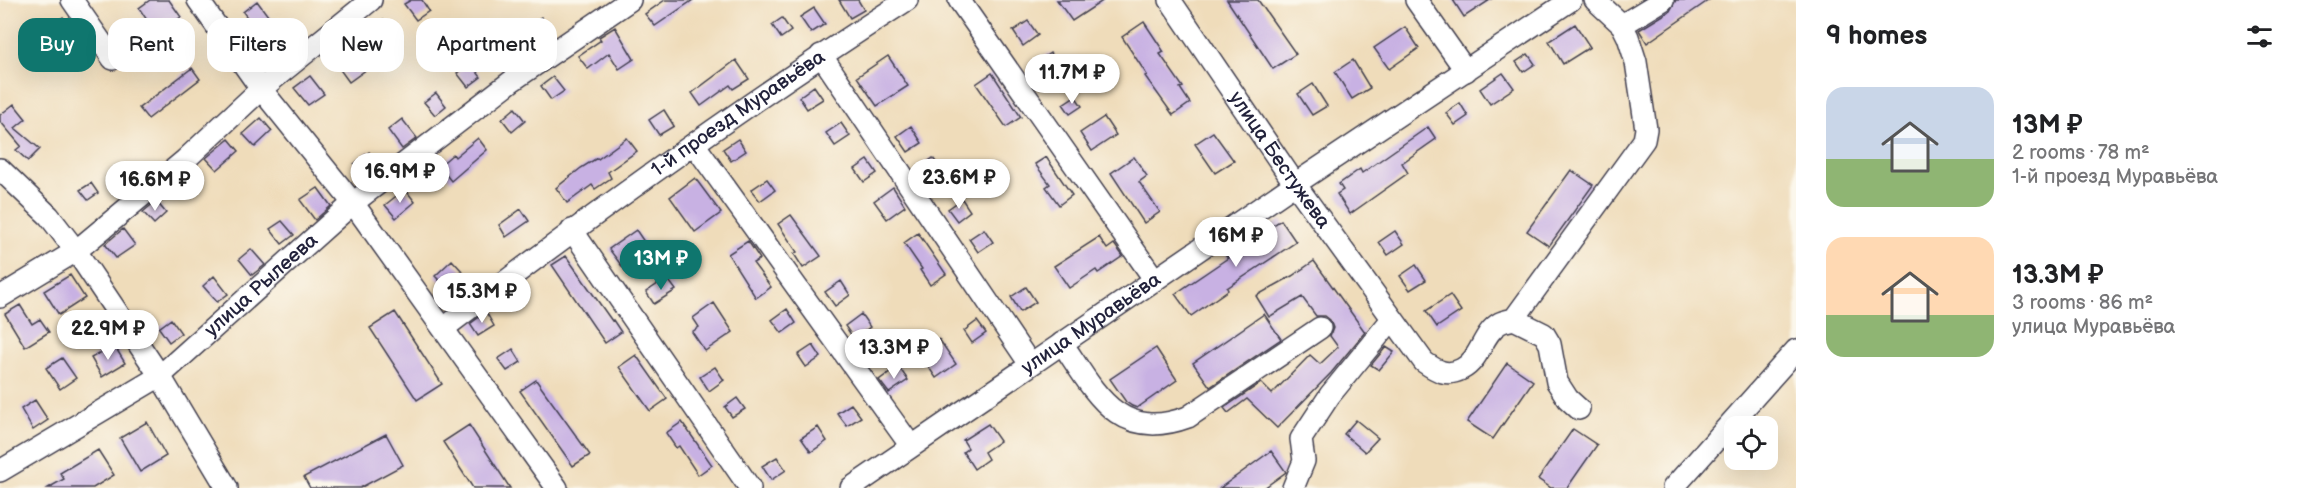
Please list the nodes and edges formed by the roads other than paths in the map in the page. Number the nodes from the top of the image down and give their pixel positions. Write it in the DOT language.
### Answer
graph roads {
  1 [pos="72,0"];
  2 [pos="198,0"];
  3 [pos="371,0"];
  4 [pos="630,0"];
  5 [pos="908,0"];
  6 [pos="959,0"];
  7 [pos="1170,0"];
  8 [pos="1416,0"];
  9 [pos="1571,0"];
  10 [pos="1595,0"];
  11 [pos="1663,0"];
  12 [pos="1622,25"];
  13 [pos="108,52"];
  14 [pos="821,55"];
  15 [pos="1466,71"];
  16 [pos="261,89"];
  17 [pos="694,144"];
  18 [pos="0,169"];
  19 [pos="1295,184"];
  20 [pos="353,203"];
  21 [pos="572,230"];
  22 [pos="76,251"];
  23 [pos="1155,280"];
  24 [pos="0,297"];
  25 [pos="1392,319"];
  26 [pos="1514,319"];
  27 [pos="444,328"];
  28 [pos="1320,328"];
  29 [pos="1062,343"];
  30 [pos="1796,350"];
  31 [pos="1030,364"];
  32 [pos="160,376"];
  33 [pos="1579,409"];
  34 [pos="910,446"];
  35 [pos="0,471"];
  36 [pos="227,488"];
  37 [pos="557,488"];
  38 [pos="750,488"];
  39 [pos="851,488"];
  40 [pos="1293,488"];
  41 [pos="1673,488"];
  1 -- 13 [label="street"];
  2 -- 16 [label="street"];
  3 -- 16 [label="street"];
  4 -- 20 [label="street, улица Рылеева"];
  5 -- 14 [label="street, 1-й проезд Муравьёва"];
  6 -- 23 [label="street"];
  7 -- 19 [label="street, улица Бестужева"];
  8 -- 15 [label="street"];
  9 -- 15 [label="street, улица Муравьёва"];
  10 -- 12 [label="street"];
  11 -- 12 [label="street"];
  12 -- 26 [label="street"];
  14 -- 17 [label="street, 1-й проезд Муравьёва"];
  14 -- 31 [label="street"];
  15 -- 19 [label="street, улица Муравьёва"];
  16 -- 20 [label="street"];
  16 -- 22 [label="street"];
  17 -- 21 [label="street, 1-й проезд Муравьёва"];
  17 -- 34 [label="street"];
  18 -- 22 [label="street"];
  19 -- 23 [label="street, улица Муравьёва"];
  19 -- 25 [label="street, улица Бестужева"];
  20 -- 27 [label="street"];
  20 -- 32 [label="street, улица Рылеева"];
  21 -- 27 [label="street, 1-й проезд Муравьёва"];
  21 -- 38 [label="street"];
  22 -- 24 [label="street"];
  22 -- 32 [label="street"];
  23 -- 29 [label="street, улица Муравьёва"];
  25 -- 26 [label="street, улица Бестужева"];
  25 -- 40 [label="street"];
  26 -- 33 [label="street"];
  27 -- 37 [label="street"];
  28 -- 29 [label="street"];
  29 -- 31 [label="street, улица Муравьёва"];
  30 -- 41 [label="street"];
  31 -- 34 [label="street, улица Муравьёва"];
  32 -- 35 [label="street, улица Рылеева"];
  32 -- 36 [label="street"];
  34 -- 39 [label="street, улица Муравьёва"];
}
